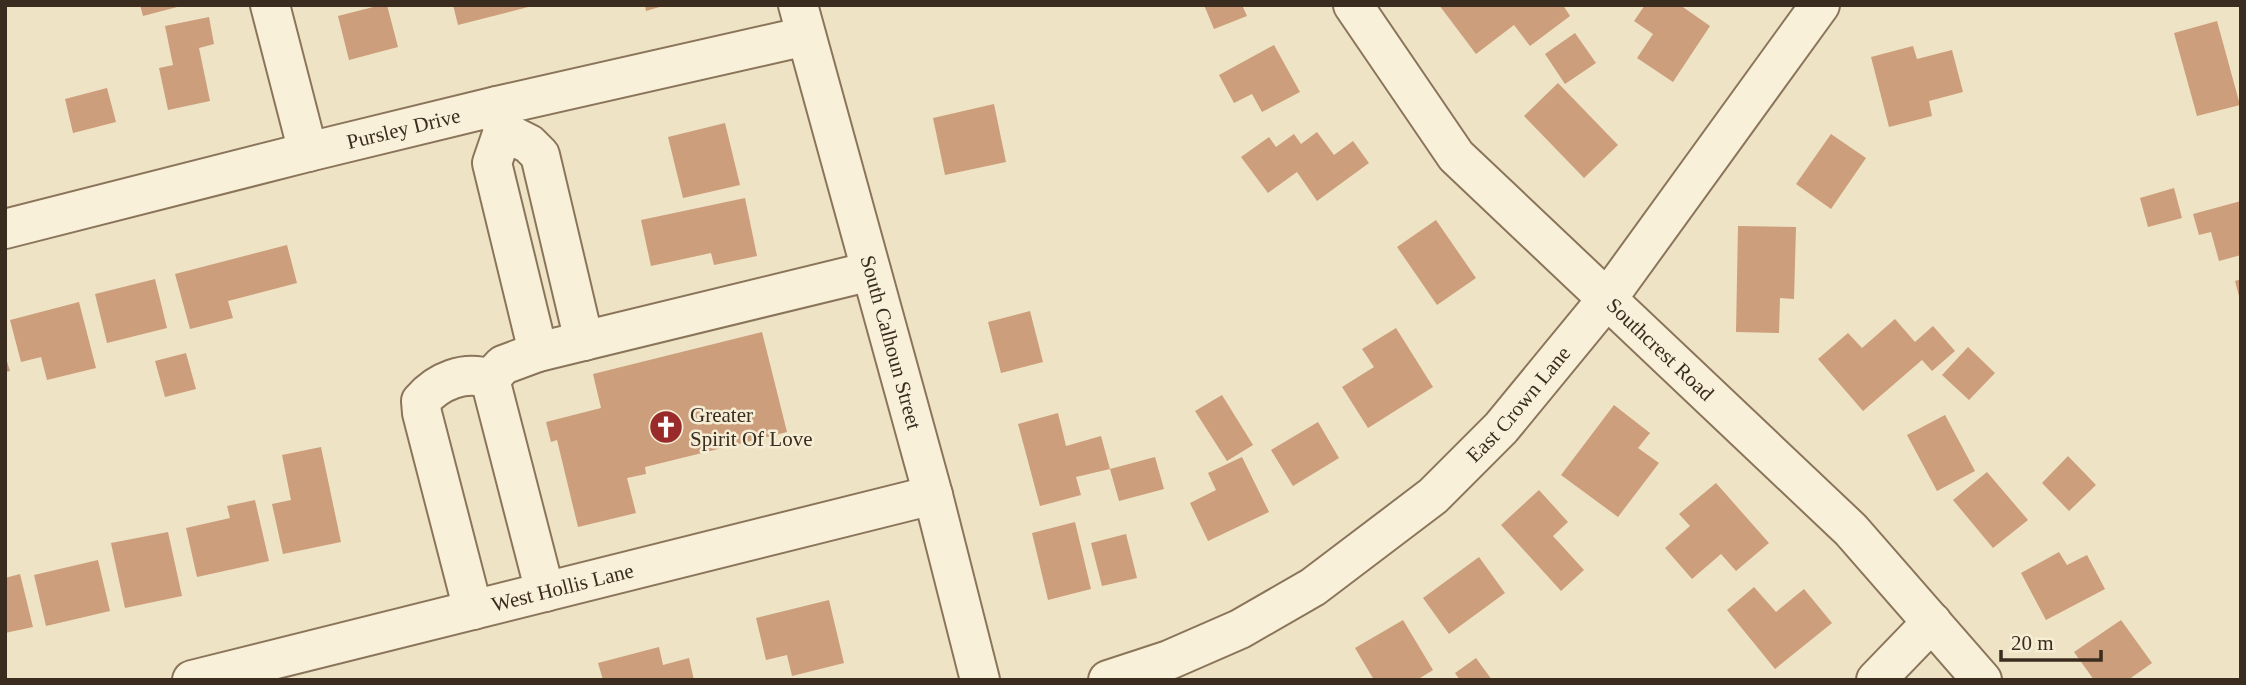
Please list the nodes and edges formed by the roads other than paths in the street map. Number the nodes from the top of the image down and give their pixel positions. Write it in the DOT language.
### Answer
graph roads {
  1 [pos="270,5"];
  2 [pos="1353,5"];
  3 [pos="1821,5"];
  4 [pos="802,21"];
  5 [pos="500,118"];
  6 [pos="308,152"];
  7 [pos="5,229"];
  8 [pos="872,271"];
  9 [pos="1607,299"];
  10 [pos="584,341"];
  11 [pos="538,352"];
  12 [pos="490,379"];
  13 [pos="933,495"];
  14 [pos="545,592"];
  15 [pos="473,610"];
  16 [pos="1932,622"];
  17 [pos="192,680"];
  18 [pos="980,680"];
  19 [pos="1108,680"];
  20 [pos="1876,680"];
  21 [pos="1982,680"];
  1 -- 6 [label="street"];
  2 -- 9 [label="street, Southcrest Road"];
  3 -- 9 [label="street, East Crown Lane"];
  4 -- 5 [label="street, Pursley Drive"];
  4 -- 8 [label="street, South Calhoun Street"];
  5 -- 6 [label="street, Pursley Drive"];
  5 -- 10 [label="street"];
  5 -- 11 [label="street"];
  6 -- 7 [label="street, Pursley Drive"];
  8 -- 10 [label="street"];
  8 -- 13 [label="street, South Calhoun Street"];
  9 -- 16 [label="street, Southcrest Road"];
  9 -- 19 [label="street, East Crown Lane"];
  10 -- 11 [label="street"];
  11 -- 12 [label="street"];
  12 -- 14 [label="street"];
  12 -- 15 [label="street"];
  13 -- 14 [label="street, West Hollis Lane"];
  13 -- 18 [label="street, South Calhoun Street"];
  14 -- 15 [label="street, West Hollis Lane"];
  15 -- 17 [label="street, West Hollis Lane"];
  16 -- 20 [label="street"];
  16 -- 21 [label="street, Southcrest Road"];
}
